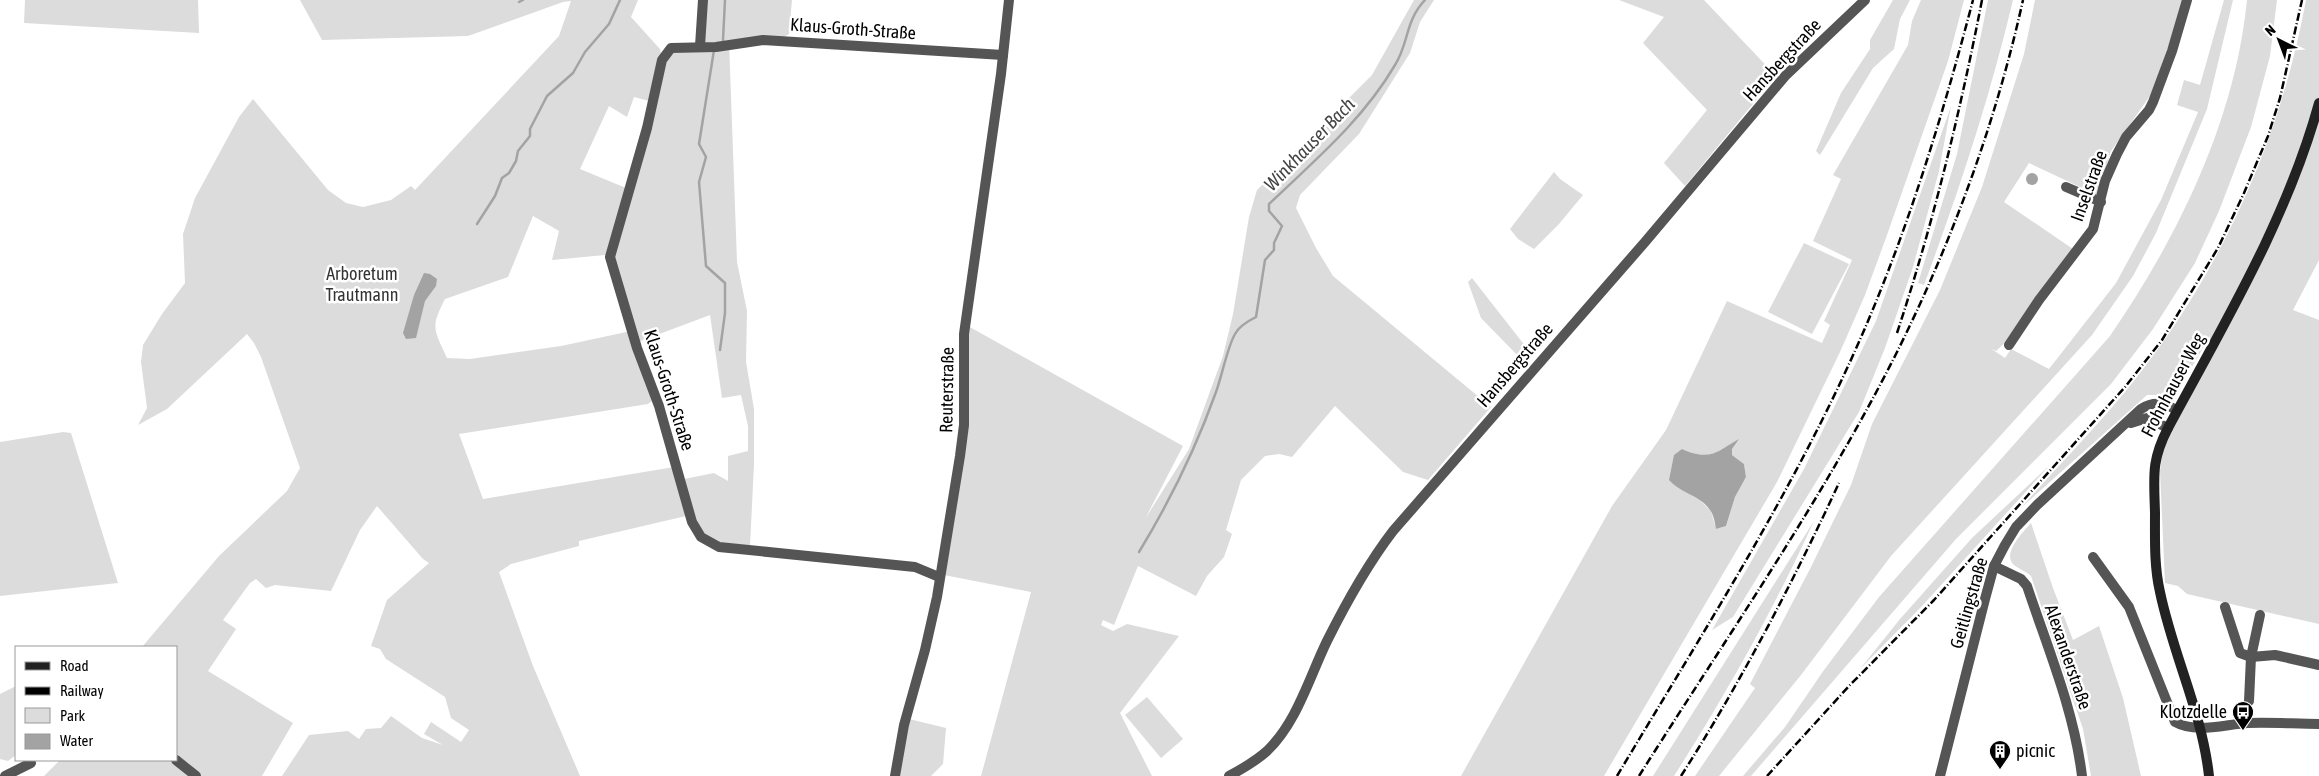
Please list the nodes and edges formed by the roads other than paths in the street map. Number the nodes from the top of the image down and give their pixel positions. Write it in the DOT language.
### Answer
graph roads {
  1 [pos="703,0"];
  2 [pos="1009,0"];
  3 [pos="1864,0"];
  4 [pos="2187,0"];
  5 [pos="700,46"];
  6 [pos="1003,55"];
  7 [pos="2319,103"];
  8 [pos="2066,187"];
  9 [pos="2101,202"];
  10 [pos="2009,344"];
  11 [pos="2177,410"];
  12 [pos="2124,427"];
  13 [pos="2168,428"];
  14 [pos="2093,557"];
  15 [pos="1994,566"];
  16 [pos="939,577"];
  17 [pos="2225,607"];
  18 [pos="2260,615"];
  19 [pos="2251,657"];
  20 [pos="2319,665"];
  21 [pos="2249,701"];
  22 [pos="2319,724"];
  23 [pos="2201,728"];
  24 [pos="33,761"];
  25 [pos="177,761"];
  26 [pos="4,776"];
  27 [pos="20,776"];
  28 [pos="196,776"];
  29 [pos="895,776"];
  30 [pos="1229,776"];
  31 [pos="1940,776"];
  32 [pos="2082,776"];
  33 [pos="2209,776"];
  1 -- 5 [label="street"];
  2 -- 6 [label="street, Reuterstraße"];
  3 -- 30 [label="street, Hansbergstraße"];
  4 -- 9 [label="street, Inselstraße"];
  5 -- 6 [label="street, Klaus-Groth-Straße"];
  5 -- 16 [label="street, Klaus-Groth-Straße"];
  6 -- 16 [label="street, Reuterstraße"];
  7 -- 11 [label="main road, Frohnhauser Weg"];
  8 -- 9 [label="street"];
  9 -- 10 [label="street, Inselstraße"];
  11 -- 12 [label="street, Geitlingstraße"];
  11 -- 13 [label="main road, Frohnhauser Weg"];
  12 -- 13 [label="street, Geitlingstraße"];
  12 -- 15 [label="street, Geitlingstraße"];
  13 -- 23 [label="main road, Frohnhauser Weg"];
  14 -- 23 [label="street"];
  15 -- 31 [label="street, Geitlingstraße"];
  15 -- 32 [label="street, Alexanderstraße"];
  16 -- 29 [label="street, Reuterstraße"];
  17 -- 19 [label="street"];
  18 -- 19 [label="street"];
  19 -- 20 [label="street"];
  19 -- 21 [label="street"];
  22 -- 23 [label="street"];
  23 -- 33 [label="main road, Frohnhauser Weg"];
  24 -- 26 [label="street"];
  24 -- 27 [label="street"];
  25 -- 28 [label="street"];
}
